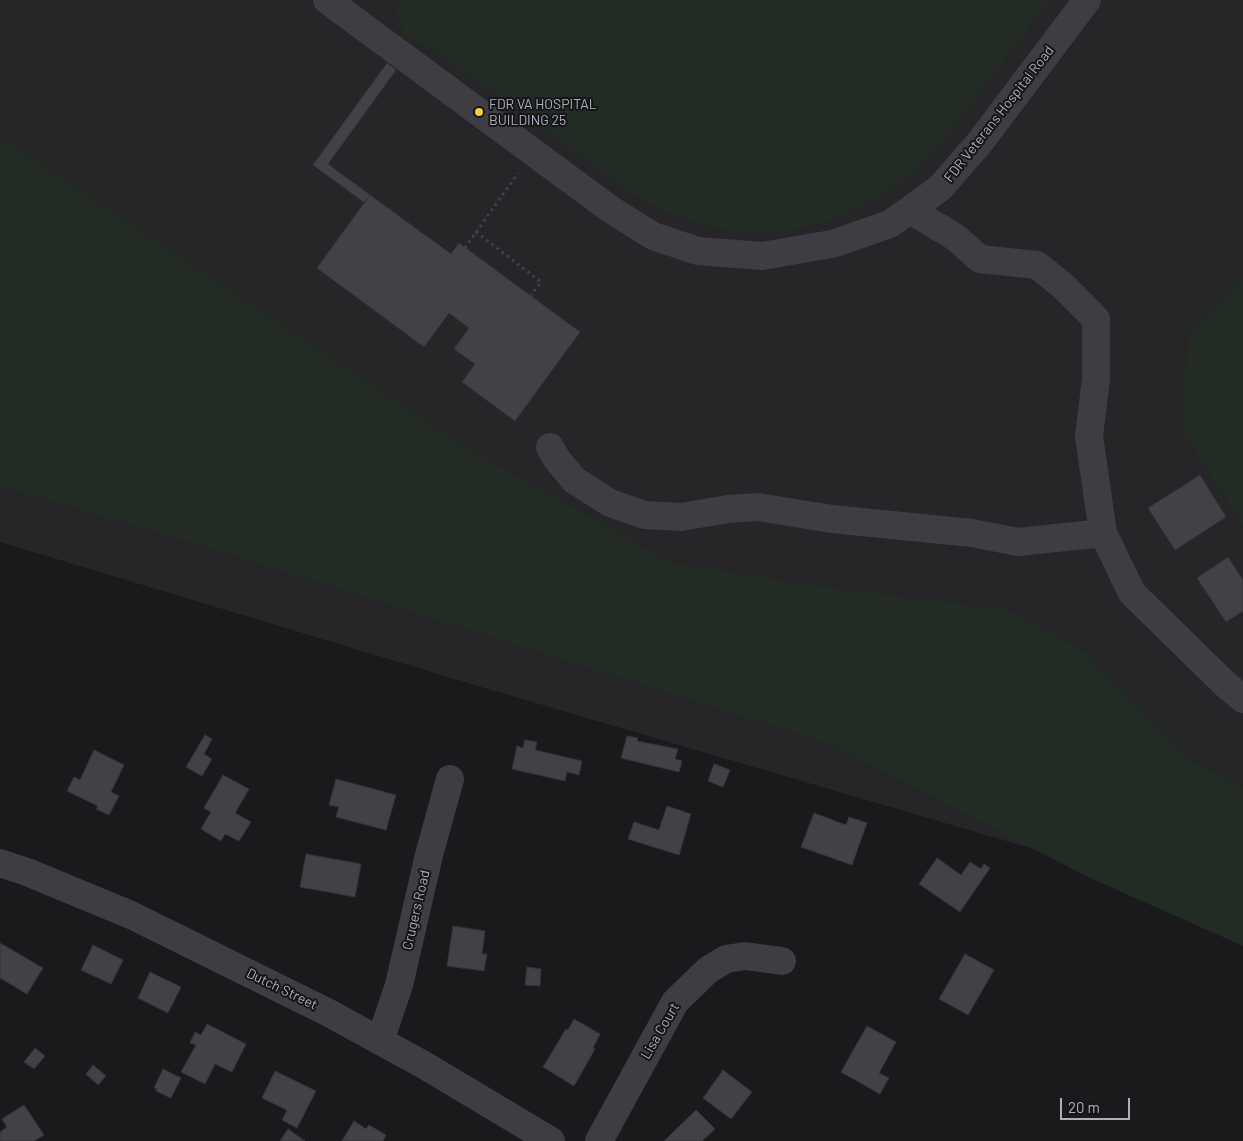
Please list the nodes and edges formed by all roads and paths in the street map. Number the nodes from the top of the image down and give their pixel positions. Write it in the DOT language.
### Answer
graph roads {
  1 [pos="328,0"];
  2 [pos="1087,0"];
  3 [pos="533,152"];
  4 [pos="910,210"];
  5 [pos="476,232"];
  6 [pos="465,248"];
  7 [pos="530,295"];
  8 [pos="550,447"];
  9 [pos="1102,533"];
  10 [pos="1243,699"];
  11 [pos="450,779"];
  12 [pos="0,863"];
  13 [pos="782,961"];
  14 [pos="380,1041"];
  15 [pos="550,1141"];
  16 [pos="599,1141"];
  1 -- 3 [label="street, FDR Veterans Hospital Road"];
  2 -- 4 [label="street, FDR Veterans Hospital Road"];
  3 -- 4 [label="street, FDR Veterans Hospital Road"];
  3 -- 5 [label="path"];
  4 -- 9 [label="street"];
  5 -- 6 [label="path"];
  5 -- 7 [label="path"];
  8 -- 9 [label="street"];
  9 -- 10 [label="street"];
  11 -- 14 [label="street, Crugers Road"];
  12 -- 14 [label="street, Dutch Street"];
  13 -- 16 [label="street, Lisa Court"];
  14 -- 15 [label="street, Dutch Street"];
}
